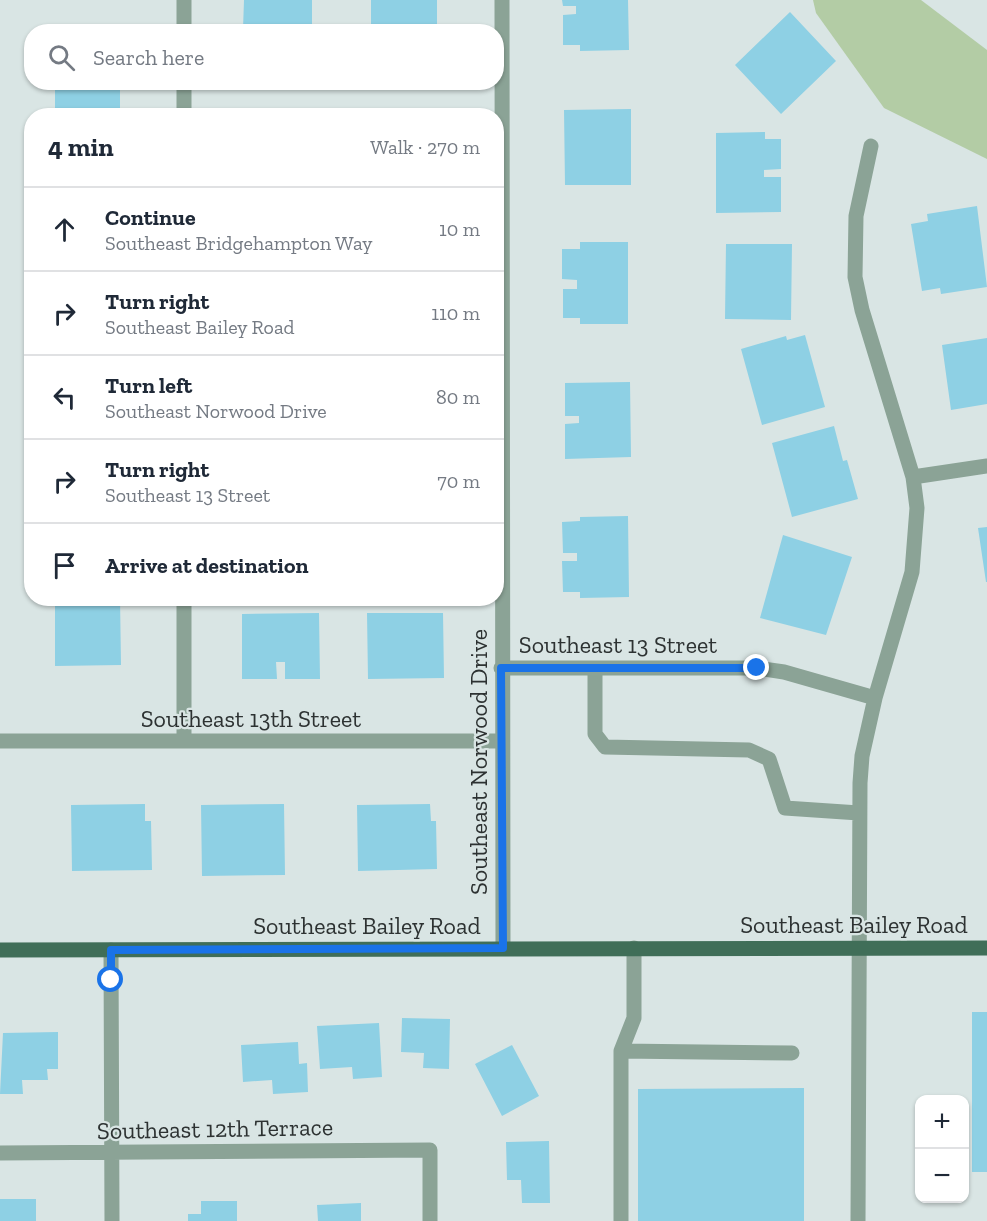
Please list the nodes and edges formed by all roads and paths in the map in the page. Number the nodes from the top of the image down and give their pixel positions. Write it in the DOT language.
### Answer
graph roads {
  1 [pos="184,0"];
  2 [pos="502,0"];
  3 [pos="184,24"];
  4 [pos="502,24"];
  5 [pos="184,90"];
  6 [pos="502,90"];
  7 [pos="184,108"];
  8 [pos="502,108"];
  9 [pos="871,146"];
  10 [pos="987,466"];
  11 [pos="913,477"];
  12 [pos="184,606"];
  13 [pos="501,606"];
  14 [pos="501,668"];
  15 [pos="595,668"];
  16 [pos="875,698"];
  17 [pos="0,741"];
  18 [pos="184,741"];
  19 [pos="501,741"];
  20 [pos="860,813"];
  21 [pos="503,948"];
  22 [pos="634,948"];
  23 [pos="859,948"];
  24 [pos="987,948"];
  25 [pos="0,950"];
  26 [pos="111,950"];
  27 [pos="621,1051"];
  28 [pos="792,1053"];
  29 [pos="0,1153"];
  30 [pos="112,1153"];
  31 [pos="112,1221"];
  32 [pos="430,1221"];
  33 [pos="621,1221"];
  34 [pos="858,1221"];
  1 -- 3 [label="street"];
  2 -- 4 [label="street, Southeast Norwood Drive"];
  5 -- 7 [label="street"];
  6 -- 8 [label="street, Southeast Norwood Drive"];
  9 -- 11 [label="street"];
  10 -- 11 [label="street"];
  11 -- 16 [label="street"];
  12 -- 18 [label="street"];
  13 -- 14 [label="street, Southeast Norwood Drive"];
  14 -- 15 [label="street, Southeast 13 Street"];
  14 -- 19 [label="street, Southeast Norwood Drive"];
  15 -- 16 [label="street, Southeast 13 Street"];
  15 -- 20 [label="street"];
  16 -- 20 [label="street"];
  17 -- 18 [label="street, Southeast 13th Street"];
  18 -- 19 [label="street, Southeast 13th Street"];
  19 -- 21 [label="street, Southeast Norwood Drive"];
  20 -- 23 [label="street"];
  21 -- 22 [label="main road, Southeast Bailey Road"];
  21 -- 26 [label="main road, Southeast Bailey Road"];
  22 -- 23 [label="main road, Southeast Bailey Road"];
  22 -- 27 [label="street"];
  23 -- 24 [label="main road, Southeast Bailey Road"];
  23 -- 34 [label="street"];
  25 -- 26 [label="main road, Southeast Bailey Road"];
  26 -- 30 [label="street"];
  27 -- 28 [label="street"];
  27 -- 33 [label="street"];
  29 -- 30 [label="street, Southeast 12th Terrace"];
  30 -- 31 [label="street"];
  30 -- 32 [label="street, Southeast 12th Terrace"];
}
